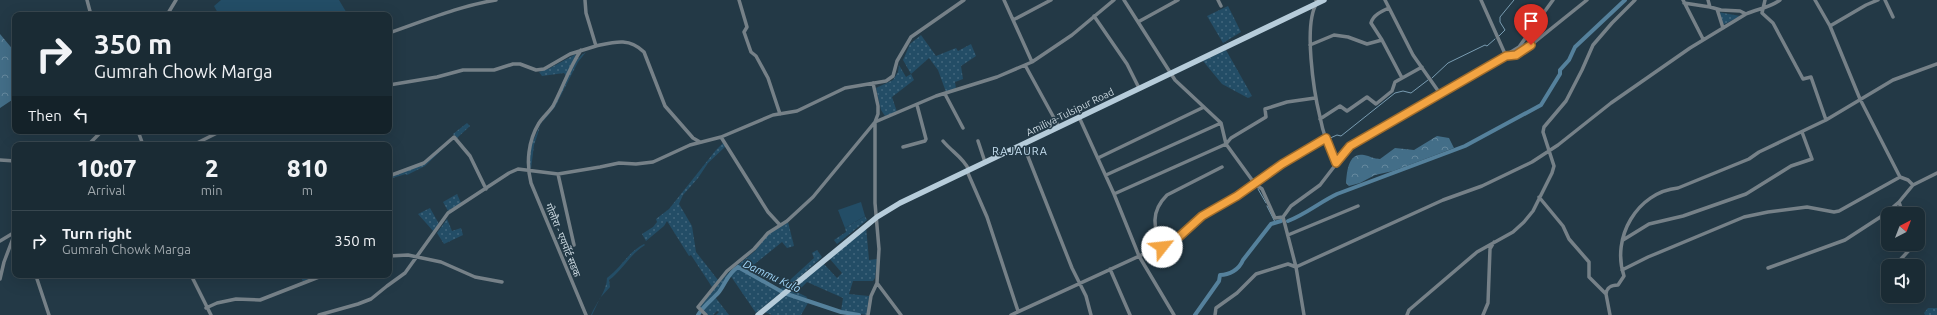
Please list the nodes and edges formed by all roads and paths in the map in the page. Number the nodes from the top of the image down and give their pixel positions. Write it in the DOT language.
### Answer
graph roads {
  1 [pos="87,0"];
  2 [pos="176,0"];
  3 [pos="496,0"];
  4 [pos="585,0"];
  5 [pos="739,0"];
  6 [pos="1004,0"];
  7 [pos="1051,0"];
  8 [pos="1114,0"];
  9 [pos="1124,0"];
  10 [pos="1178,0"];
  11 [pos="1218,0"];
  12 [pos="1324,0"];
  13 [pos="1385,0"];
  14 [pos="1481,0"];
  15 [pos="1554,0"];
  16 [pos="1587,0"];
  17 [pos="1635,0"];
  18 [pos="1708,0"];
  19 [pos="1765,0"];
  20 [pos="1780,0"];
  21 [pos="1815,0"];
  22 [pos="1878,0"];
  23 [pos="1885,0"];
  24 [pos="961,1"];
  25 [pos="1683,1"];
  26 [pos="1316,2"];
  27 [pos="1221,6"];
  28 [pos="1710,7"];
  29 [pos="1389,8"];
  30 [pos="1764,8"];
  31 [pos="1717,9"];
  32 [pos="90,12"];
  33 [pos="169,12"];
  34 [pos="1746,14"];
  35 [pos="1094,16"];
  36 [pos="1893,17"];
  37 [pos="1013,20"];
  38 [pos="1138,22"];
  39 [pos="1830,26"];
  40 [pos="1723,28"];
  41 [pos="392,32"];
  42 [pos="1382,40"];
  43 [pos="1703,40"];
  44 [pos="1310,45"];
  45 [pos="596,46"];
  46 [pos="581,50"];
  47 [pos="1506,56"];
  48 [pos="1032,62"];
  49 [pos="1937,64"];
  50 [pos="1025,65"];
  51 [pos="1422,67"];
  52 [pos="1170,73"];
  53 [pos="1402,78"];
  54 [pos="873,83"];
  55 [pos="392,84"];
  56 [pos="1139,88"];
  57 [pos="946,94"];
  58 [pos="1441,95"];
  59 [pos="1315,98"];
  60 [pos="1860,99"];
  61 [pos="917,105"];
  62 [pos="1204,107"];
  63 [pos="780,114"];
  64 [pos="1079,117"];
  65 [pos="1320,119"];
  66 [pos="1826,120"];
  67 [pos="875,122"];
  68 [pos="1221,123"];
  69 [pos="1058,127"];
  70 [pos="963,128"];
  71 [pos="1802,132"];
  72 [pos="99,134"];
  73 [pos="215,134"];
  74 [pos="721,138"];
  75 [pos="1326,138"];
  76 [pos="978,140"];
  77 [pos="943,141"];
  78 [pos="91,142"];
  79 [pos="199,142"];
  80 [pos="700,142"];
  81 [pos="1024,144"];
  82 [pos="1226,144"];
  83 [pos="903,147"];
  84 [pos="1549,151"];
  85 [pos="1098,158"];
  86 [pos="0,160"];
  87 [pos="12,161"];
  88 [pos="985,162"];
  89 [pos="1336,163"];
  90 [pos="1222,167"];
  91 [pos="528,170"];
  92 [pos="968,170"];
  93 [pos="1937,172"];
  94 [pos="558,174"];
  95 [pos="392,175"];
  96 [pos="1106,175"];
  97 [pos="1900,177"];
  98 [pos="1255,184"];
  99 [pos="1913,185"];
  100 [pos="486,189"];
  101 [pos="1114,194"];
  102 [pos="1539,197"];
  103 [pos="1900,202"];
  104 [pos="1358,206"];
  105 [pos="1901,207"];
  106 [pos="877,217"];
  107 [pos="1283,217"];
  108 [pos="780,225"];
  109 [pos="12,234"];
  110 [pos="1288,235"];
  111 [pos="12,240"];
  112 [pos="1623,240"];
  113 [pos="0,241"];
  114 [pos="1495,242"];
  115 [pos="574,245"];
  116 [pos="1161,247"];
  117 [pos="1908,251"];
  118 [pos="392,256"];
  119 [pos="1139,256"];
  120 [pos="417,257"];
  121 [pos="1901,259"];
  122 [pos="1296,267"];
  123 [pos="1768,268"];
  124 [pos="1110,269"];
  125 [pos="1622,270"];
  126 [pos="37,278"];
  127 [pos="192,278"];
  128 [pos="316,278"];
  129 [pos="0,279"];
  130 [pos="502,282"];
  131 [pos="877,283"];
  132 [pos="1080,283"];
  133 [pos="1606,294"];
  134 [pos="206,308"];
  135 [pos="337,310"];
  136 [pos="1018,311"];
  137 [pos="49,315"];
  138 [pos="211,315"];
  139 [pos="319,315"];
  140 [pos="339,315"];
  141 [pos="586,315"];
  142 [pos="706,315"];
  143 [pos="758,315"];
  144 [pos="868,315"];
  145 [pos="901,315"];
  146 [pos="1011,315"];
  147 [pos="1091,315"];
  148 [pos="1130,315"];
  149 [pos="1174,315"];
  150 [pos="1215,315"];
  151 [pos="1304,315"];
  152 [pos="1407,315"];
  153 [pos="1483,315"];
  154 [pos="1610,315"];
  1 -- 32 [label="street"];
  2 -- 33 [label="street"];
  3 -- 41 [label="street"];
  4 -- 45 [label="street"];
  5 -- 63 [label="street"];
  6 -- 37 [label="street"];
  7 -- 37 [label="street"];
  8 -- 35 [label="street"];
  9 -- 38 [label="street"];
  10 -- 38 [label="street"];
  11 -- 27 [label="street"];
  12 -- 26 [label="main road, Amiliya-Tulsipur Road"];
  13 -- 29 [label="street"];
  14 -- 47 [label="street"];
  15 -- 47 [label="street"];
  16 -- 47 [label="street"];
  17 -- 84 [label="street"];
  18 -- 28 [label="street"];
  19 -- 30 [label="street"];
  20 -- 30 [label="street"];
  21 -- 39 [label="street"];
  22 -- 39 [label="street"];
  23 -- 36 [label="street"];
  24 -- 54 [label="street"];
  25 -- 28 [label="street"];
  25 -- 43 [label="street"];
  26 -- 44 [label="street"];
  26 -- 52 [label="main road, Amiliya-Tulsipur Road"];
  28 -- 31 [label="street"];
  29 -- 42 [label="street"];
  29 -- 51 [label="street"];
  30 -- 34 [label="street"];
  30 -- 66 [label="street"];
  31 -- 34 [label="street"];
  31 -- 40 [label="street"];
  34 -- 40 [label="street"];
  35 -- 48 [label="street"];
  35 -- 56 [label="street"];
  37 -- 48 [label="street"];
  38 -- 52 [label="street"];
  39 -- 60 [label="street"];
  40 -- 43 [label="street"];
  42 -- 44 [label="street"];
  42 -- 53 [label="street"];
  43 -- 84 [label="street"];
  44 -- 59 [label="street"];
  45 -- 46 [label="street"];
  45 -- 80 [label="street"];
  46 -- 55 [label="street"];
  46 -- 91 [label="street, गोलौरा - एयर्पोर्ट सडक"];
  47 -- 58 [label="street"];
  48 -- 50 [label="street"];
  49 -- 60 [label="street"];
  50 -- 57 [label="street"];
  50 -- 69 [label="street"];
  51 -- 53 [label="street"];
  51 -- 58 [label="street"];
  52 -- 56 [label="main road, Amiliya-Tulsipur Road"];
  52 -- 62 [label="street"];
  53 -- 65 [label="street"];
  54 -- 63 [label="street"];
  54 -- 67 [label="street"];
  56 -- 64 [label="main road, Amiliya-Tulsipur Road"];
  57 -- 61 [label="street"];
  57 -- 70 [label="street"];
  58 -- 89 [label="street"];
  59 -- 65 [label="street"];
  59 -- 82 [label="street"];
  60 -- 66 [label="street"];
  60 -- 97 [label="street"];
  61 -- 67 [label="street"];
  61 -- 83 [label="street"];
  62 -- 68 [label="street"];
  62 -- 85 [label="street"];
  63 -- 74 [label="street"];
  64 -- 69 [label="main road, Amiliya-Tulsipur Road"];
  64 -- 85 [label="street"];
  65 -- 75 [label="street"];
  66 -- 71 [label="street"];
  67 -- 106 [label="street"];
  67 -- 108 [label="street"];
  68 -- 82 [label="street"];
  68 -- 96 [label="street"];
  69 -- 81 [label="main road, Amiliya-Tulsipur Road"];
  71 -- 112 [label="street"];
  71 -- 112 [label="street"];
  72 -- 78 [label="street"];
  73 -- 79 [label="street"];
  74 -- 80 [label="street"];
  74 -- 108 [label="street"];
  75 -- 89 [label="street"];
  75 -- 98 [label="street"];
  76 -- 88 [label="street"];
  77 -- 92 [label="street"];
  80 -- 94 [label="street"];
  81 -- 88 [label="main road, Amiliya-Tulsipur Road"];
  81 -- 132 [label="street"];
  82 -- 98 [label="street"];
  82 -- 101 [label="street"];
  84 -- 102 [label="street"];
  84 -- 122 [label="street"];
  85 -- 96 [label="street"];
  86 -- 87 [label="street"];
  88 -- 92 [label="main road, Amiliya-Tulsipur Road"];
  89 -- 107 [label="street"];
  90 -- 116 [label="street"];
  91 -- 94 [label="street"];
  91 -- 100 [label="street"];
  91 -- 141 [label="street, गोलौरा - एयर्पोर्ट सडक"];
  92 -- 106 [label="main road, Amiliya-Tulsipur Road"];
  92 -- 136 [label="street"];
  93 -- 99 [label="street"];
  94 -- 115 [label="street"];
  95 -- 100 [label="street"];
  96 -- 101 [label="street"];
  97 -- 99 [label="street"];
  97 -- 125 [label="street"];
  98 -- 107 [label="street"];
  98 -- 116 [label="street"];
  99 -- 103 [label="street"];
  100 -- 120 [label="street"];
  101 -- 119 [label="street"];
  102 -- 114 [label="street"];
  102 -- 133 [label="street"];
  103 -- 105 [label="street"];
  103 -- 123 [label="street"];
  104 -- 110 [label="street"];
  106 -- 131 [label="street"];
  106 -- 143 [label="main road, Amiliya-Tulsipur Road"];
  107 -- 110 [label="street"];
  108 -- 142 [label="street"];
  109 -- 113 [label="street"];
  110 -- 122 [label="street"];
  111 -- 129 [label="street"];
  112 -- 125 [label="street"];
  114 -- 152 [label="street"];
  114 -- 153 [label="street"];
  116 -- 119 [label="street"];
  117 -- 121 [label="street"];
  118 -- 120 [label="street"];
  119 -- 124 [label="street"];
  119 -- 149 [label="street"];
  120 -- 130 [label="street"];
  120 -- 135 [label="street"];
  122 -- 150 [label="street"];
  122 -- 151 [label="street"];
  124 -- 132 [label="street"];
  124 -- 148 [label="street"];
  125 -- 133 [label="street"];
  126 -- 137 [label="street"];
  127 -- 134 [label="street"];
  128 -- 134 [label="street"];
  131 -- 144 [label="street"];
  131 -- 145 [label="street"];
  132 -- 136 [label="street"];
  132 -- 147 [label="street"];
  133 -- 154 [label="street"];
  134 -- 138 [label="street"];
  135 -- 139 [label="street"];
  135 -- 140 [label="street"];
  136 -- 146 [label="street"];
}
